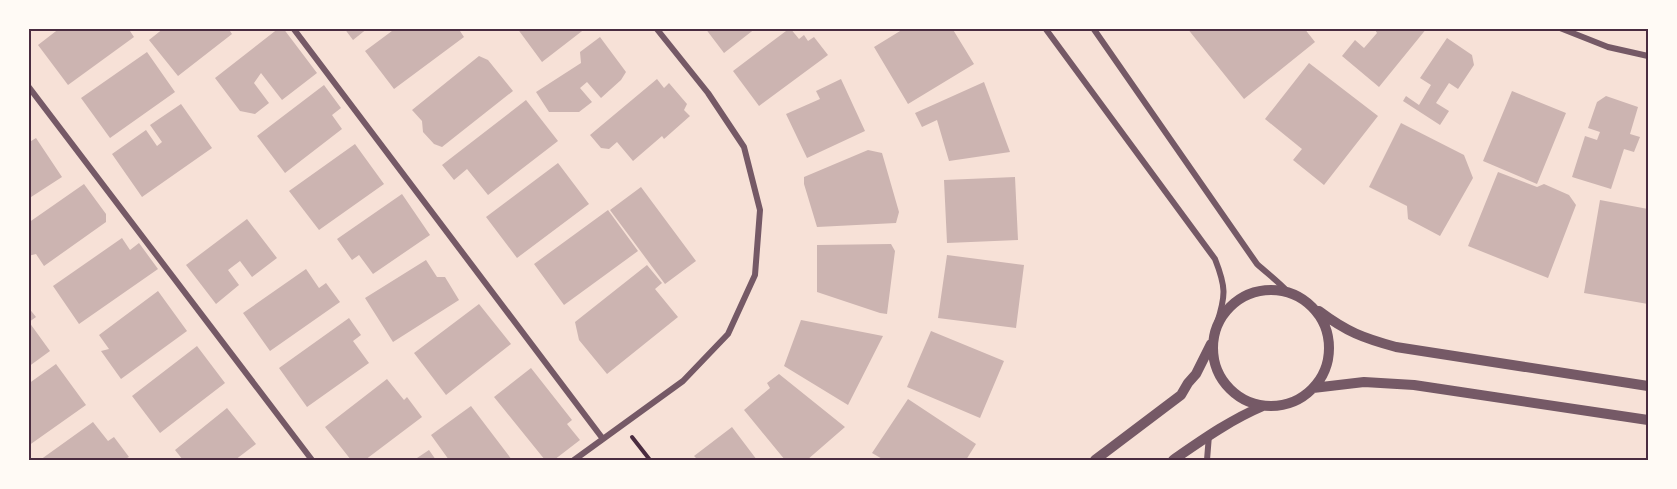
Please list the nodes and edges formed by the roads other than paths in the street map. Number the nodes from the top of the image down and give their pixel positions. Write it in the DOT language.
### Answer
graph roads {
  1 [pos="293,28"];
  2 [pos="656,28"];
  3 [pos="1045,28"];
  4 [pos="1093,28"];
  5 [pos="1560,28"];
  6 [pos="1648,56"];
  7 [pos="28,87"];
  8 [pos="1289,293"];
  9 [pos="1311,306"];
  10 [pos="1217,323"];
  11 [pos="1212,340"];
  12 [pos="1648,386"];
  13 [pos="1313,388"];
  14 [pos="1263,406"];
  15 [pos="1648,420"];
  16 [pos="1209,435"];
  17 [pos="603,439"];
  18 [pos="312,460"];
  19 [pos="574,460"];
  20 [pos="1095,460"];
  21 [pos="1173,460"];
  22 [pos="1207,460"];
  1 -- 17 [label="street"];
  2 -- 17 [label="street"];
  3 -- 10 [label="street"];
  4 -- 8 [label="street"];
  5 -- 6 [label="street"];
  7 -- 18 [label="street"];
  8 -- 9 [label="street"];
  8 -- 10 [label="street"];
  9 -- 12 [label="street"];
  9 -- 13 [label="street"];
  10 -- 11 [label="street"];
  11 -- 14 [label="street"];
  11 -- 20 [label="street"];
  13 -- 14 [label="street"];
  13 -- 15 [label="street"];
  14 -- 16 [label="street"];
  16 -- 21 [label="street"];
  16 -- 22 [label="street"];
  17 -- 19 [label="street"];
}
